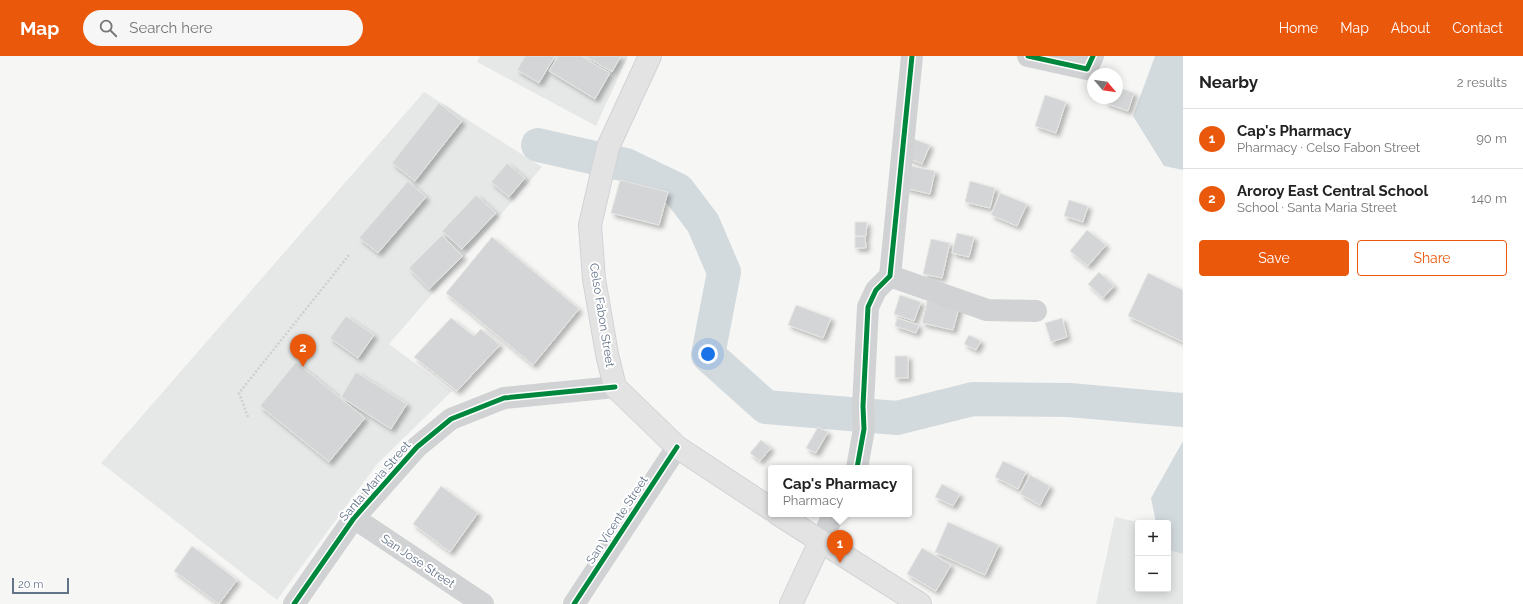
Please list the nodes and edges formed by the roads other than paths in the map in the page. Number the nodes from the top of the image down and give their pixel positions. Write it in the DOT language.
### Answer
graph roads {
  1 [pos="650,56"];
  2 [pos="912,56"];
  3 [pos="1028,56"];
  4 [pos="1093,56"];
  5 [pos="890,276"];
  6 [pos="1036,311"];
  7 [pos="615,387"];
  8 [pos="677,447"];
  9 [pos="858,465"];
  10 [pos="768,507"];
  11 [pos="782,517"];
  12 [pos="832,517"];
  13 [pos="354,518"];
  14 [pos="820,542"];
  15 [pos="294,604"];
  16 [pos="483,604"];
  17 [pos="574,604"];
  18 [pos="791,604"];
  19 [pos="920,604"];
  1 -- 7 [label="main road, Celso Fabon Street"];
  2 -- 5 [label="street"];
  3 -- 4 [label="street"];
  5 -- 6 [label="street"];
  5 -- 9 [label="street"];
  7 -- 8 [label="main road"];
  7 -- 13 [label="street, Santa Maria Street"];
  8 -- 10 [label="main road"];
  8 -- 17 [label="street, San Vicente Street"];
  11 -- 14 [label="main road"];
  12 -- 14 [label="street"];
  13 -- 15 [label="street, Santa Maria Street"];
  13 -- 16 [label="street, San Jose Street"];
  14 -- 18 [label="main road"];
  14 -- 19 [label="main road"];
}
